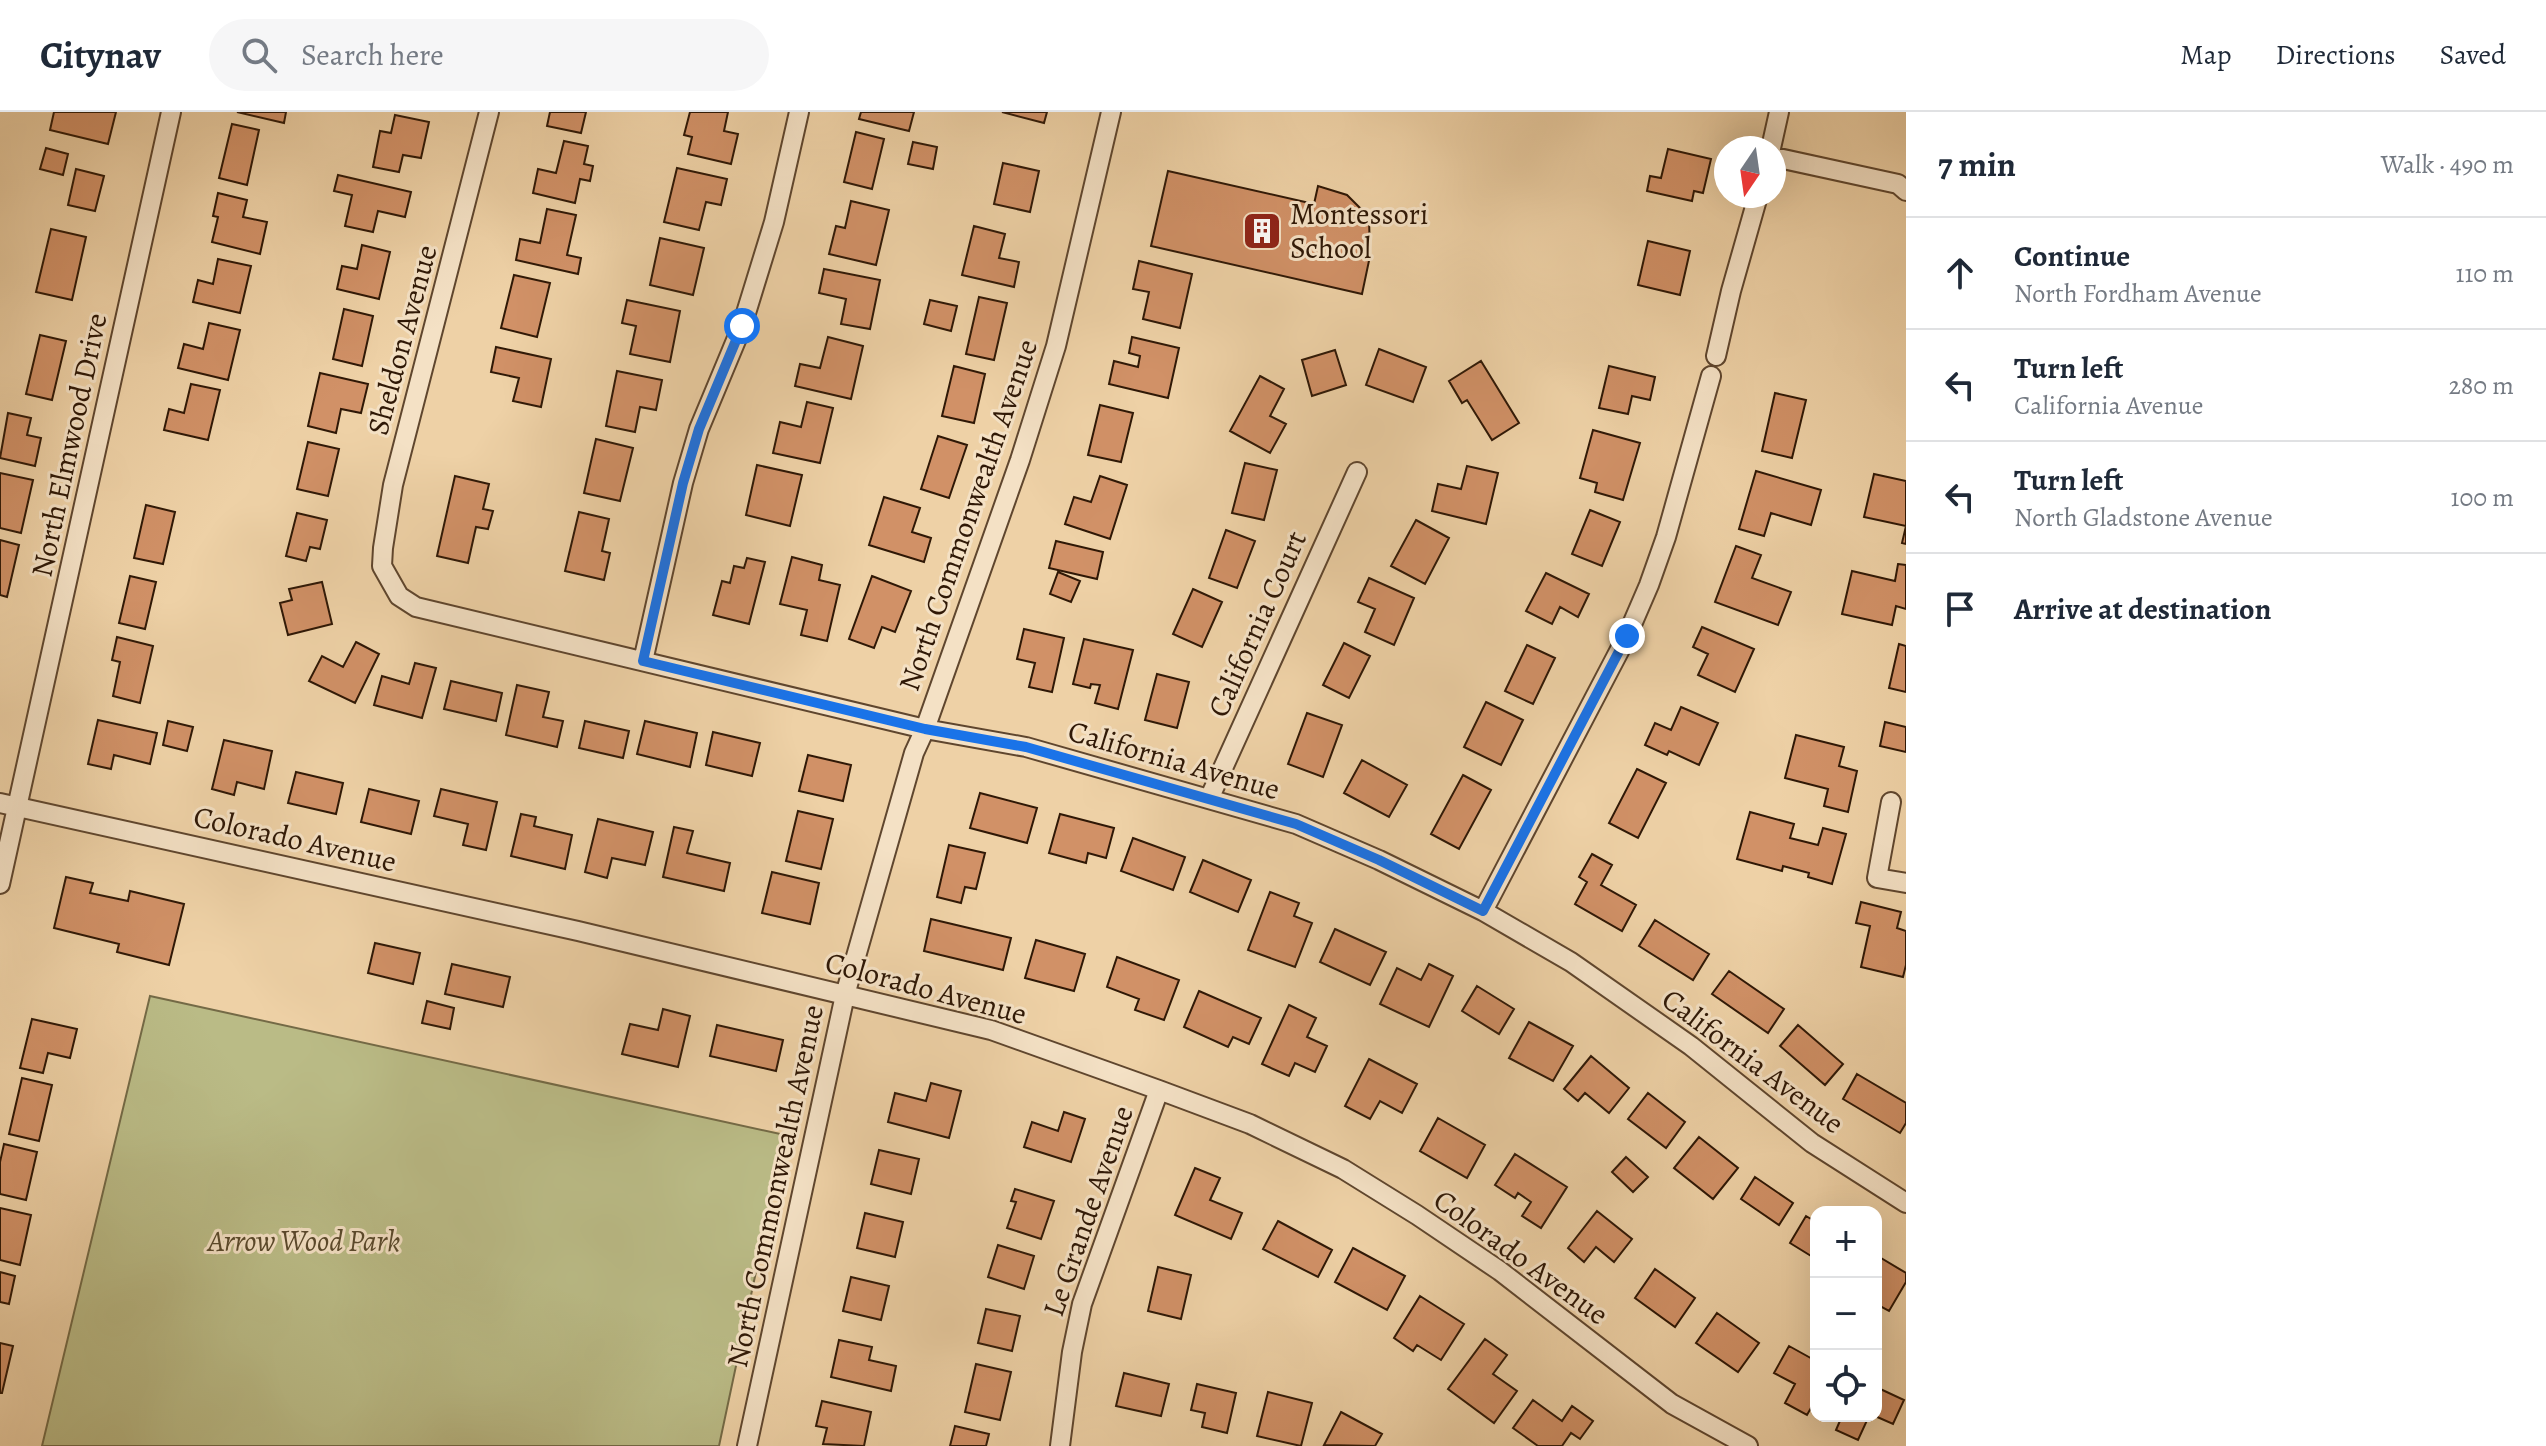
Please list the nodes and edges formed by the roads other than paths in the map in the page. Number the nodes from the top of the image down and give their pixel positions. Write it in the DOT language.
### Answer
graph roads {
  1 [pos="171,112"];
  2 [pos="489,112"];
  3 [pos="799,112"];
  4 [pos="1111,112"];
  5 [pos="1779,112"];
  6 [pos="1774,136"];
  7 [pos="1786,160"];
  8 [pos="1906,191"];
  9 [pos="1755,208"];
  10 [pos="1716,356"];
  11 [pos="1711,376"];
  12 [pos="1357,472"];
  13 [pos="391,583"];
  14 [pos="643,661"];
  15 [pos="925,729"];
  16 [pos="1209,799"];
  17 [pos="1891,802"];
  18 [pos="9,805"];
  19 [pos="1906,883"];
  20 [pos="0,884"];
  21 [pos="1483,911"];
  22 [pos="845,995"];
  23 [pos="1159,1090"];
  24 [pos="1906,1203"];
  25 [pos="747,1446"];
  26 [pos="1060,1446"];
  27 [pos="1748,1446"];
  1 -- 18 [label="street, North Elmwood Drive"];
  2 -- 13 [label="street, Sheldon Avenue"];
  3 -- 14 [label="street"];
  4 -- 15 [label="street, North Commonwealth Avenue"];
  5 -- 6 [label="street"];
  7 -- 8 [label="street"];
  9 -- 10 [label="street"];
  11 -- 21 [label="street"];
  12 -- 16 [label="street, California Court"];
  13 -- 14 [label="street, California Avenue"];
  14 -- 15 [label="street, California Avenue"];
  15 -- 16 [label="street, California Avenue"];
  15 -- 22 [label="street, North Commonwealth Avenue"];
  16 -- 21 [label="street, California Avenue"];
  17 -- 19 [label="street"];
  18 -- 20 [label="street, North Elmwood Drive"];
  18 -- 22 [label="street, Colorado Avenue"];
  21 -- 24 [label="street, California Avenue"];
  22 -- 23 [label="street, Colorado Avenue"];
  22 -- 25 [label="street, North Commonwealth Avenue"];
  23 -- 26 [label="street, Le Grande Avenue"];
  23 -- 27 [label="street, Colorado Avenue"];
}
